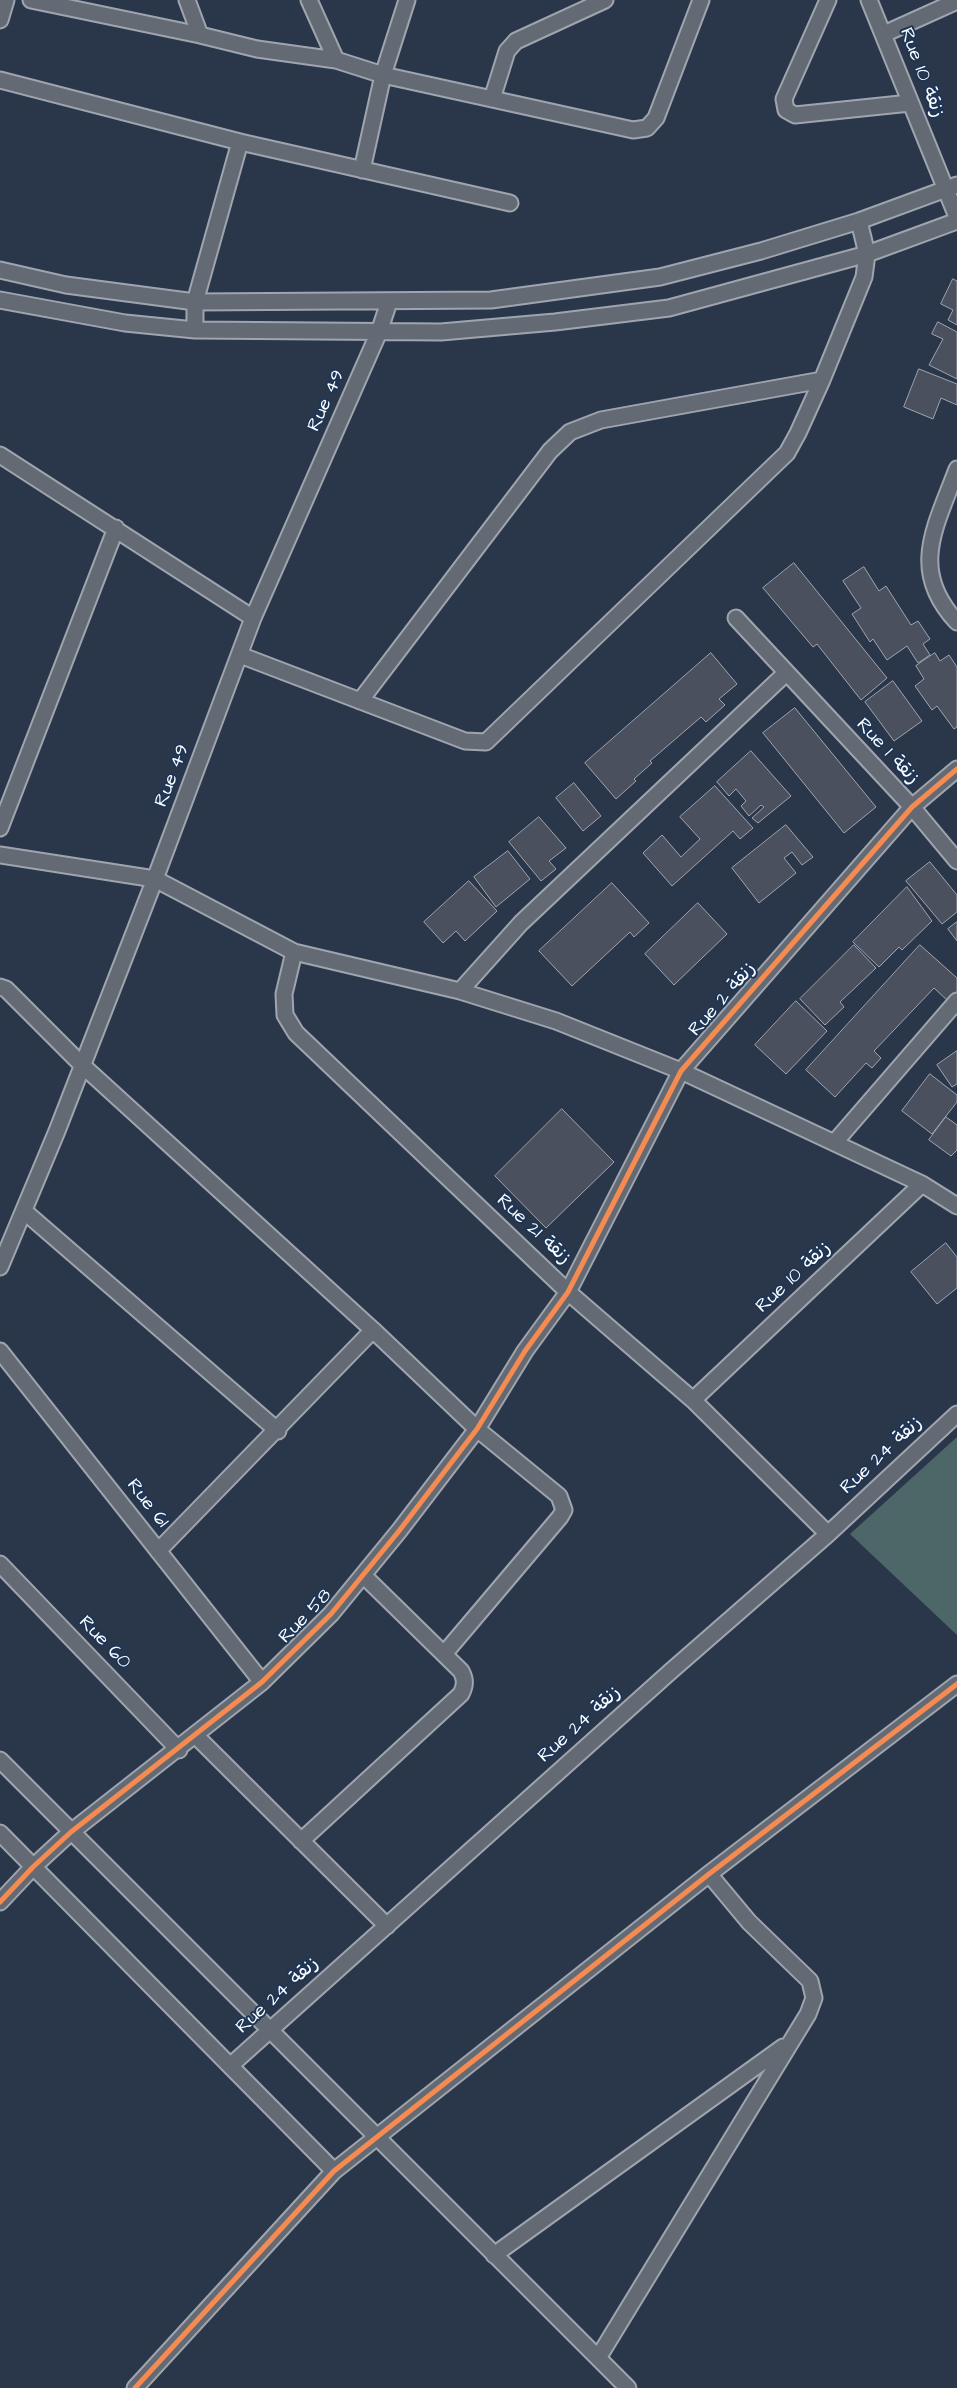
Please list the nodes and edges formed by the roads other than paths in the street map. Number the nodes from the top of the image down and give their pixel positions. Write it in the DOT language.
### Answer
graph roads {
  1 [pos="6,0"];
  2 [pos="31,0"];
  3 [pos="187,0"];
  4 [pos="310,0"];
  5 [pos="407,0"];
  6 [pos="605,0"];
  7 [pos="701,0"];
  8 [pos="828,0"];
  9 [pos="869,0"];
  10 [pos="957,0"];
  11 [pos="0,20"];
  12 [pos="884,34"];
  13 [pos="200,35"];
  14 [pos="336,60"];
  15 [pos="383,75"];
  16 [pos="0,80"];
  17 [pos="492,99"];
  18 [pos="910,103"];
  19 [pos="240,142"];
  20 [pos="362,170"];
  21 [pos="951,187"];
  22 [pos="510,203"];
  23 [pos="957,219"];
  24 [pos="858,221"];
  25 [pos="867,254"];
  26 [pos="0,270"];
  27 [pos="0,300"];
  28 [pos="195,302"];
  29 [pos="389,302"];
  30 [pos="194,330"];
  31 [pos="379,332"];
  32 [pos="822,380"];
  33 [pos="0,455"];
  34 [pos="957,469"];
  35 [pos="116,528"];
  36 [pos="253,618"];
  37 [pos="736,618"];
  38 [pos="957,622"];
  39 [pos="240,655"];
  40 [pos="786,673"];
  41 [pos="360,701"];
  42 [pos="957,769"];
  43 [pos="912,807"];
  44 [pos="0,828"];
  45 [pos="0,855"];
  46 [pos="957,861"];
  47 [pos="155,879"];
  48 [pos="294,952"];
  49 [pos="0,987"];
  50 [pos="460,991"];
  51 [pos="957,1001"];
  52 [pos="82,1065"];
  53 [pos="682,1070"];
  54 [pos="835,1142"];
  55 [pos="922,1184"];
  56 [pos="957,1206"];
  57 [pos="24,1211"];
  58 [pos="0,1267"];
  59 [pos="568,1292"];
  60 [pos="373,1330"];
  61 [pos="0,1352"];
  62 [pos="693,1400"];
  63 [pos="957,1414"];
  64 [pos="476,1429"];
  65 [pos="278,1431"];
  66 [pos="828,1534"];
  67 [pos="158,1551"];
  68 [pos="0,1564"];
  69 [pos="363,1575"];
  70 [pos="444,1654"];
  71 [pos="262,1682"];
  72 [pos="954,1692"];
  73 [pos="196,1736"];
  74 [pos="179,1750"];
  75 [pos="0,1760"];
  76 [pos="71,1832"];
  77 [pos="0,1833"];
  78 [pos="301,1841"];
  79 [pos="33,1867"];
  80 [pos="709,1874"];
  81 [pos="0,1902"];
  82 [pos="386,1926"];
  83 [pos="269,2030"];
  84 [pos="790,2043"];
  85 [pos="230,2066"];
  86 [pos="376,2138"];
  87 [pos="334,2171"];
  88 [pos="494,2255"];
  89 [pos="598,2358"];
  90 [pos="135,2388"];
  91 [pos="628,2388"];
  1 -- 11 [label="street"];
  2 -- 13 [label="street"];
  3 -- 13 [label="street"];
  4 -- 14 [label="street"];
  5 -- 15 [label="street"];
  6 -- 17 [label="street"];
  7 -- 17 [label="street"];
  8 -- 18 [label="street"];
  9 -- 12 [label="street, Rue 10 زنقة"];
  10 -- 12 [label="street"];
  12 -- 18 [label="street, Rue 10 زنقة"];
  13 -- 14 [label="street"];
  14 -- 15 [label="street"];
  15 -- 17 [label="street"];
  15 -- 20 [label="street"];
  16 -- 19 [label="street"];
  18 -- 21 [label="street, Rue 10 زنقة"];
  19 -- 20 [label="street"];
  19 -- 28 [label="street"];
  20 -- 22 [label="street"];
  21 -- 23 [label="street, Rue 10 زنقة"];
  21 -- 24 [label="street"];
  23 -- 25 [label="street"];
  24 -- 25 [label="street"];
  24 -- 29 [label="street"];
  25 -- 31 [label="street"];
  25 -- 32 [label="street"];
  26 -- 28 [label="street"];
  27 -- 30 [label="street"];
  28 -- 29 [label="street"];
  28 -- 30 [label="street"];
  29 -- 31 [label="street, Rue 49"];
  30 -- 31 [label="street"];
  31 -- 36 [label="street, Rue 49"];
  32 -- 41 [label="street"];
  32 -- 41 [label="street"];
  33 -- 35 [label="street"];
  34 -- 38 [label="street"];
  35 -- 36 [label="street"];
  35 -- 44 [label="street"];
  36 -- 39 [label="street, Rue 49"];
  37 -- 40 [label="street, Rue 1 زنقة"];
  39 -- 41 [label="street"];
  39 -- 47 [label="street, Rue 49"];
  40 -- 43 [label="street, Rue 1 زنقة"];
  40 -- 50 [label="street"];
  42 -- 43 [label="street, Rue 2 زنقة"];
  43 -- 46 [label="street, Rue 1 زنقة"];
  43 -- 53 [label="street, Rue 2 زنقة"];
  45 -- 47 [label="street"];
  47 -- 48 [label="street"];
  47 -- 52 [label="street, Rue 49"];
  48 -- 50 [label="street"];
  48 -- 59 [label="street, Rue 21 زنقة"];
  49 -- 52 [label="street"];
  50 -- 53 [label="street"];
  51 -- 54 [label="street"];
  52 -- 57 [label="street, Rue 49"];
  52 -- 60 [label="street"];
  53 -- 54 [label="street"];
  53 -- 59 [label="street, Rue 2 زنقة"];
  54 -- 55 [label="street"];
  55 -- 56 [label="street"];
  55 -- 62 [label="street, Rue 10 زنقة"];
  57 -- 58 [label="street, Rue 49"];
  57 -- 65 [label="street"];
  59 -- 62 [label="street, Rue 21 زنقة"];
  59 -- 64 [label="street, Rue 58"];
  60 -- 64 [label="street"];
  60 -- 65 [label="street"];
  61 -- 67 [label="street, Rue 61"];
  62 -- 66 [label="street, Rue 21 زنقة"];
  63 -- 66 [label="street, Rue 24 زنقة"];
  64 -- 69 [label="street, Rue 58"];
  64 -- 70 [label="street"];
  65 -- 67 [label="street"];
  66 -- 82 [label="street, Rue 24 زنقة"];
  67 -- 71 [label="street, Rue 61"];
  68 -- 74 [label="street, Rue 60"];
  69 -- 70 [label="street"];
  69 -- 71 [label="street, Rue 58"];
  70 -- 78 [label="street"];
  71 -- 73 [label="street, Rue 58"];
  72 -- 80 [label="street"];
  73 -- 74 [label="street, Rue 58"];
  73 -- 78 [label="street"];
  74 -- 76 [label="street, Rue 58"];
  75 -- 76 [label="street"];
  76 -- 79 [label="street, Rue 58"];
  76 -- 83 [label="street"];
  77 -- 79 [label="street"];
  78 -- 82 [label="street"];
  79 -- 81 [label="street, Rue 58"];
  79 -- 85 [label="street"];
  80 -- 84 [label="street"];
  80 -- 86 [label="street"];
  82 -- 83 [label="street, Rue 24 زنقة"];
  83 -- 85 [label="street, Rue 24 زنقة"];
  83 -- 86 [label="street"];
  84 -- 88 [label="street"];
  84 -- 89 [label="street"];
  85 -- 87 [label="street"];
  86 -- 87 [label="street"];
  86 -- 88 [label="street"];
  87 -- 90 [label="street"];
  88 -- 89 [label="street"];
  89 -- 91 [label="street"];
}
